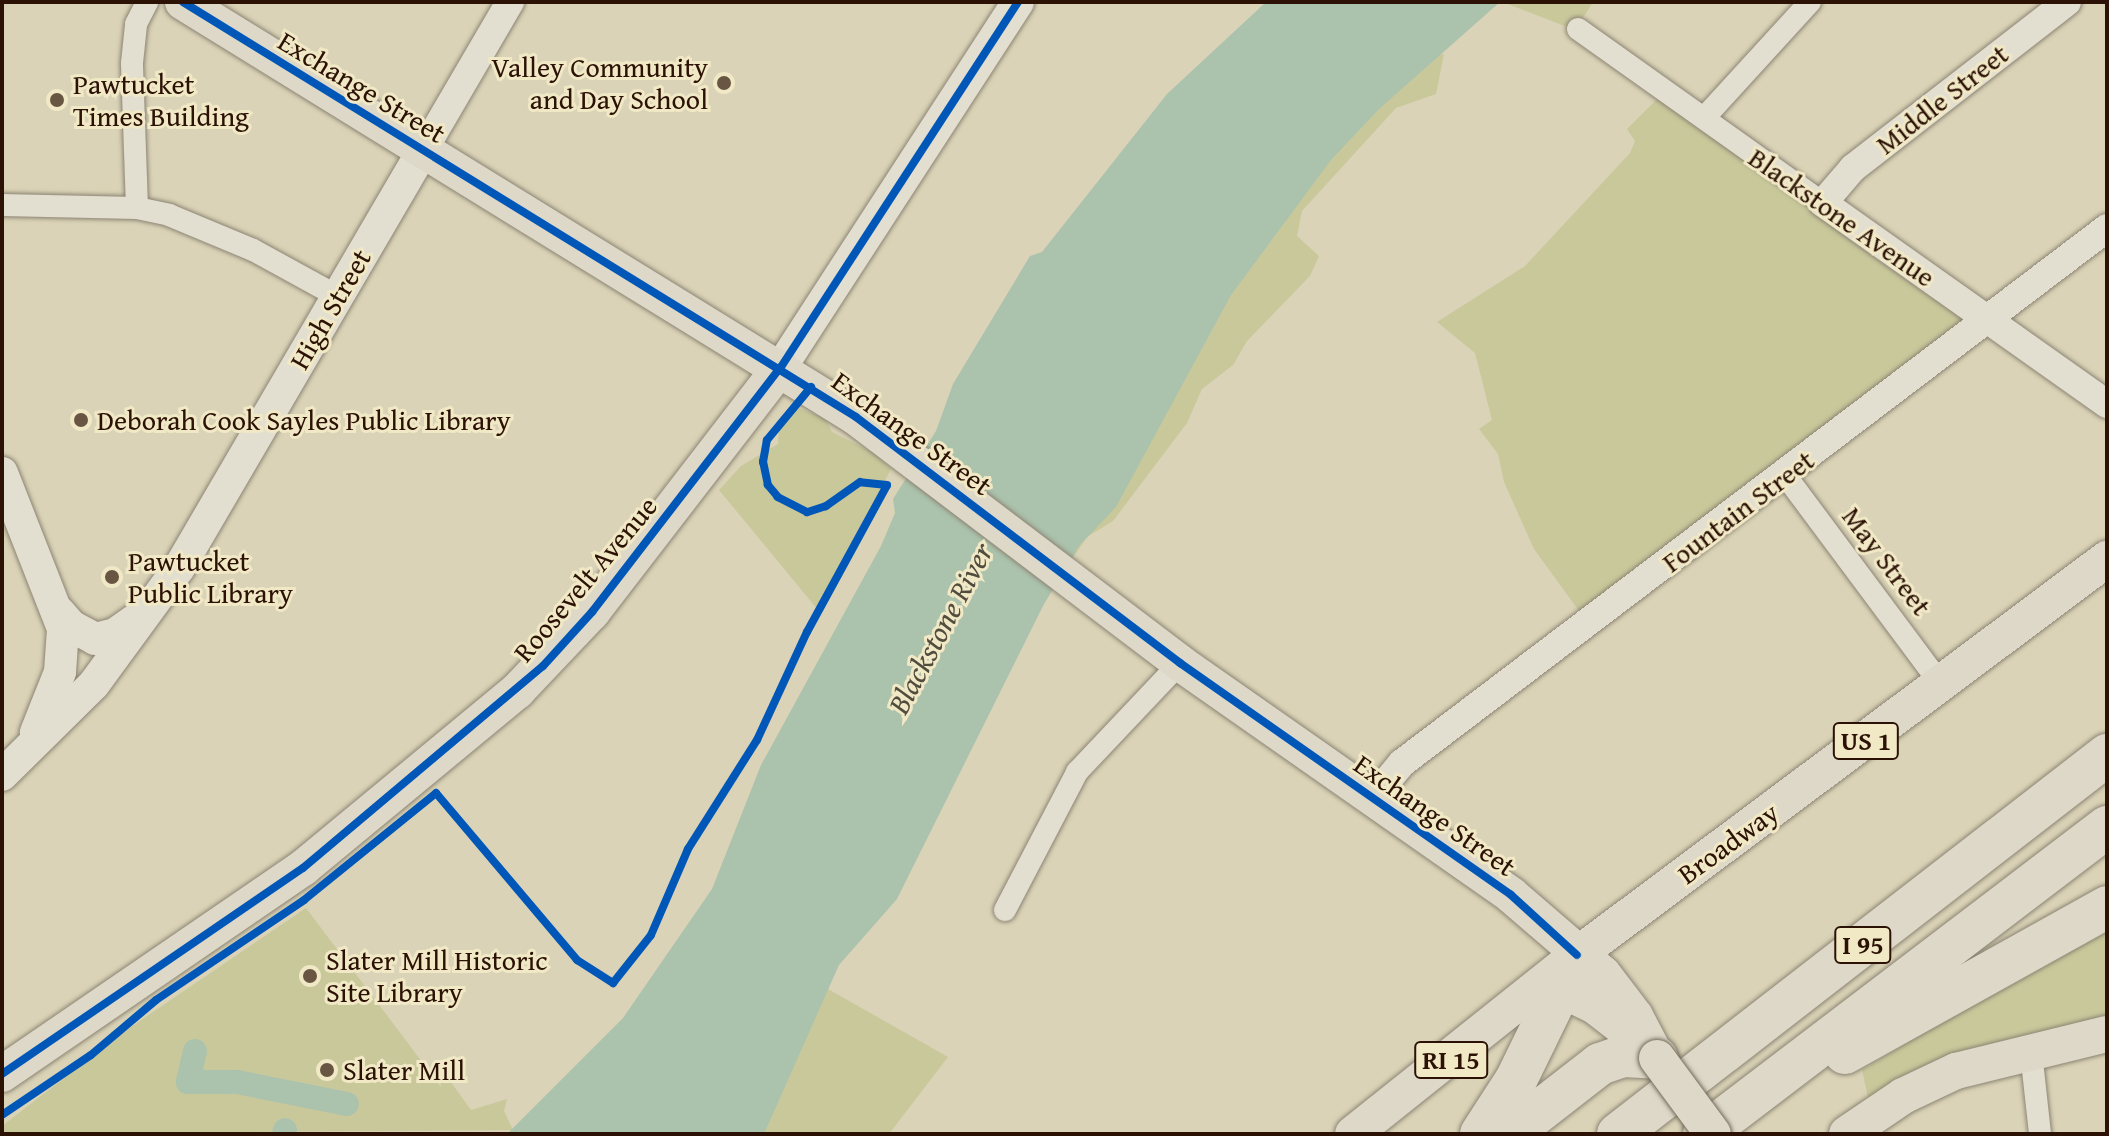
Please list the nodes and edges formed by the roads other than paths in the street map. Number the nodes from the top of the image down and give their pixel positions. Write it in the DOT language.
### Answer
graph roads {
  1 [pos="147,2"];
  2 [pos="183,2"];
  3 [pos="510,2"];
  4 [pos="1018,2"];
  5 [pos="1810,2"];
  6 [pos="2067,2"];
  7 [pos="1578,29"];
  8 [pos="1704,118"];
  9 [pos="423,151"];
  10 [pos="1823,203"];
  11 [pos="2,205"];
  12 [pos="137,208"];
  13 [pos="2107,228"];
  14 [pos="337,296"];
  15 [pos="1988,319"];
  16 [pos="781,367"];
  17 [pos="2107,404"];
  18 [pos="2,473"];
  19 [pos="1785,475"];
  20 [pos="2107,559"];
  21 [pos="59,612"];
  22 [pos="145,613"];
  23 [pos="1180,663"];
  24 [pos="1941,684"];
  25 [pos="2107,755"];
  26 [pos="11,765"];
  27 [pos="1373,798"];
  28 [pos="2107,827"];
  29 [pos="2107,907"];
  30 [pos="1005,910"];
  31 [pos="1561,975"];
  32 [pos="2107,1034"];
  33 [pos="2031,1052"];
  34 [pos="1657,1058"];
  35 [pos="2,1074"];
  36 [pos="1767,1086"];
  37 [pos="1353,1134"];
  38 [pos="1481,1134"];
  39 [pos="1510,1134"];
  40 [pos="1618,1134"];
  41 [pos="1704,1134"];
  42 [pos="1713,1134"];
  43 [pos="1847,1134"];
  44 [pos="2040,1134"];
  1 -- 12 [label="street"];
  2 -- 9 [label="main road, Exchange Street"];
  3 -- 9 [label="street, High Street"];
  4 -- 16 [label="main road, Roosevelt Avenue"];
  5 -- 8 [label="street"];
  6 -- 10 [label="street, Middle Street"];
  7 -- 8 [label="street, Blackstone Avenue"];
  8 -- 10 [label="street, Blackstone Avenue"];
  9 -- 14 [label="main road, High Street"];
  9 -- 16 [label="main road, Exchange Street"];
  10 -- 15 [label="street, Blackstone Avenue"];
  11 -- 12 [label="street"];
  12 -- 14 [label="street"];
  13 -- 15 [label="street, Fountain Street"];
  14 -- 22 [label="main road, High Street"];
  15 -- 17 [label="street, Blackstone Avenue"];
  15 -- 19 [label="street, Fountain Street"];
  16 -- 23 [label="main road, Exchange Street"];
  16 -- 35 [label="main road, Roosevelt Avenue"];
  18 -- 21 [label="main road"];
  19 -- 24 [label="street, May Street"];
  19 -- 27 [label="street, Fountain Street"];
  20 -- 24 [label="main road, Broadway / US 1"];
  21 -- 22 [label="main road, High Street"];
  21 -- 26 [label="main road"];
  22 -- 26 [label="main road, High Street"];
  23 -- 27 [label="main road, Exchange Street"];
  23 -- 30 [label="street"];
  24 -- 31 [label="main road, Broadway / US 1"];
  25 -- 40 [label="highway, I 95"];
  27 -- 31 [label="main road, Exchange Street"];
  28 -- 36 [label="highway, I 95"];
  29 -- 36 [label="highway"];
  31 -- 34 [label="main road, Exchange Street"];
  31 -- 37 [label="main road, Broadway / RI 15"];
  31 -- 38 [label="highway, US 1"];
  32 -- 33 [label="main road"];
  33 -- 43 [label="main road"];
  33 -- 44 [label="street"];
  34 -- 39 [label="highway"];
  34 -- 42 [label="main road, Exchange Street, bridge"];
  36 -- 41 [label="highway, I 95"];
}
